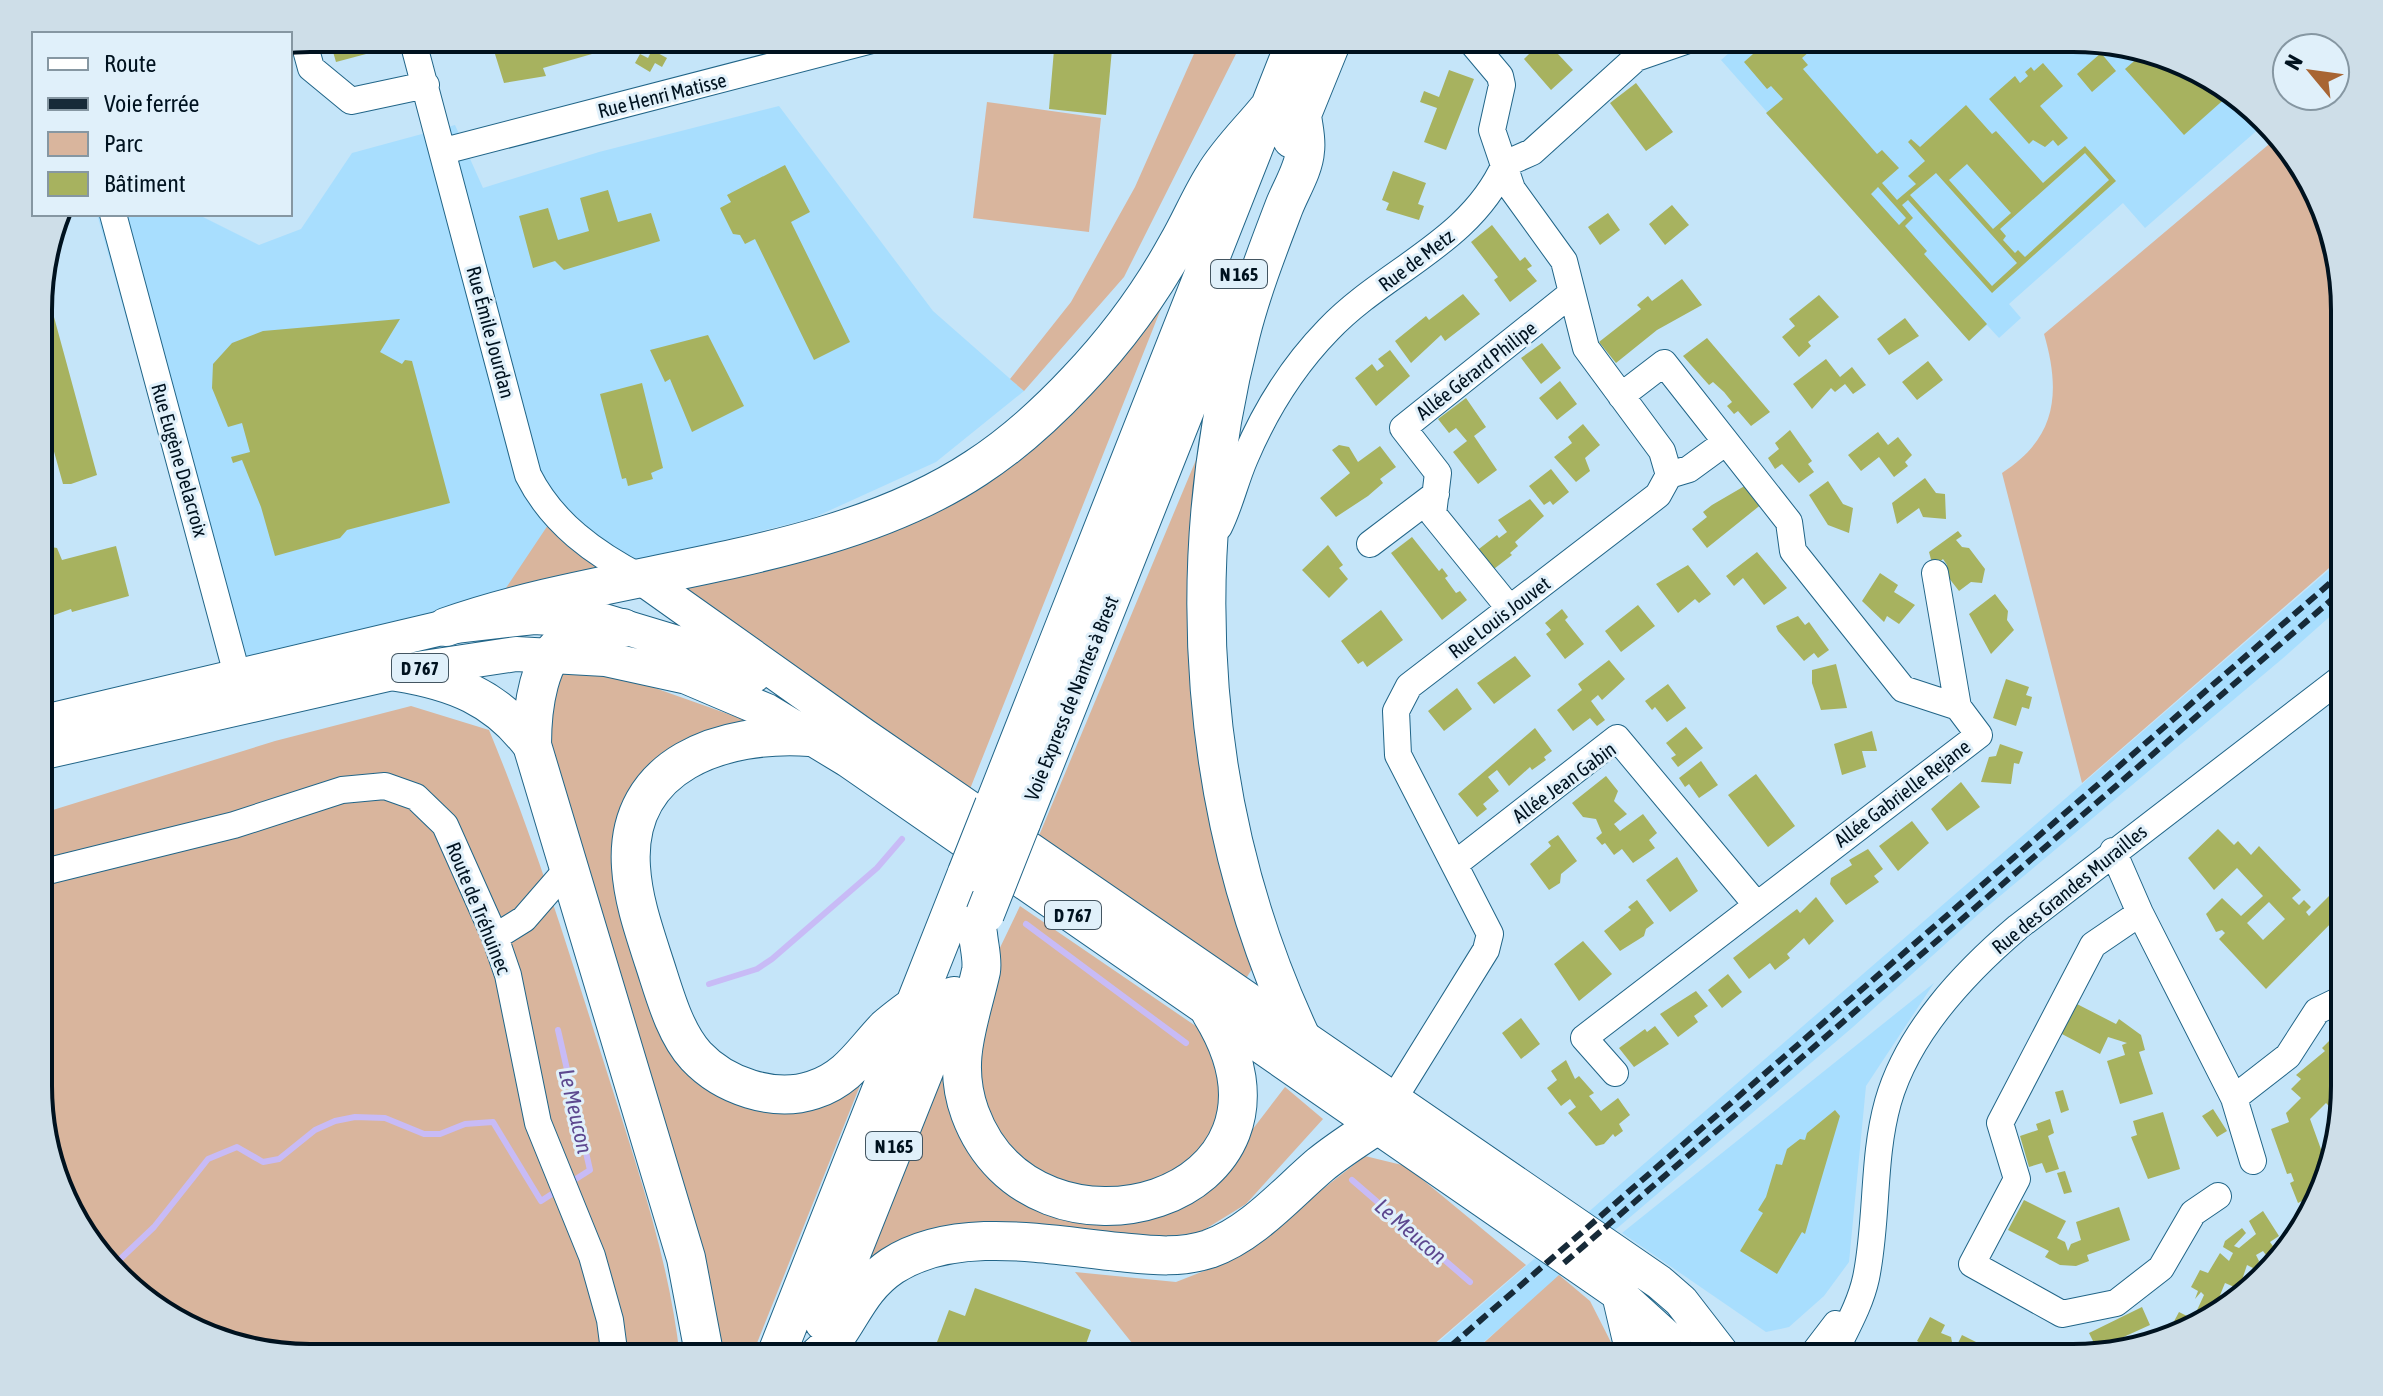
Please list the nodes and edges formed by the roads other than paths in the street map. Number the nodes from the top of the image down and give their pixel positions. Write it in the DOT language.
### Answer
graph roads {
  1 [pos="416,52"];
  2 [pos="826,52"];
  3 [pos="1295,52"];
  4 [pos="1324,52"];
  5 [pos="1480,52"];
  6 [pos="1653,52"];
  7 [pos="300,71"];
  8 [pos="426,85"];
  9 [pos="1285,113"];
  10 [pos="444,151"];
  11 [pos="1505,164"];
  12 [pos="114,216"];
  13 [pos="1572,293"];
  14 [pos="1621,396"];
  15 [pos="1726,442"];
  16 [pos="1669,475"];
  17 [pos="1436,494"];
  18 [pos="1370,544"];
  19 [pos="1209,549"];
  20 [pos="1935,573"];
  21 [pos="642,578"];
  22 [pos="1510,609"];
  23 [pos="446,627"];
  24 [pos="623,628"];
  25 [pos="552,655"];
  26 [pos="397,672"];
  27 [pos="2330,687"];
  28 [pos="242,691"];
  29 [pos="1958,707"];
  30 [pos="52,721"];
  31 [pos="863,735"];
  32 [pos="810,737"];
  33 [pos="532,745"];
  34 [pos="52,749"];
  35 [pos="1008,814"];
  36 [pos="2113,851"];
  37 [pos="1455,864"];
  38 [pos="570,866"];
  39 [pos="52,870"];
  40 [pos="1755,903"];
  41 [pos="2140,913"];
  42 [pos="982,924"];
  43 [pos="495,937"];
  44 [pos="915,1005"];
  45 [pos="2330,1005"];
  46 [pos="1211,1013"];
  47 [pos="1300,1035"];
  48 [pos="1615,1073"];
  49 [pos="2234,1098"];
  50 [pos="1384,1114"];
  51 [pos="2253,1161"];
  52 [pos="2218,1196"];
  53 [pos="1869,1261"];
  54 [pos="1619,1294"];
  55 [pos="1631,1343"];
  56 [pos="1714,1343"];
  57 [pos="1823,1343"];
  58 [pos="1839,1343"];
  59 [pos="613,1344"];
  60 [pos="702,1344"];
  61 [pos="781,1344"];
  62 [pos="816,1344"];
  63 [pos="833,1344"];
  64 [pos="1661,1344"];
  1 -- 8 [label="street, Rue Émile Jourdan"];
  2 -- 10 [label="street, Rue Henri Matisse"];
  3 -- 9 [label="highway, Voie Express de Nantes à Brest / N 165"];
  4 -- 9 [label="highway, Voie Express de Nantes à Brest / N 165"];
  5 -- 11 [label="street"];
  6 -- 11 [label="street"];
  7 -- 8 [label="street"];
  8 -- 10 [label="street, Rue Émile Jourdan"];
  9 -- 19 [label="highway"];
  9 -- 21 [label="highway"];
  9 -- 35 [label="highway, Voie Express de Nantes à Brest / N 165"];
  10 -- 21 [label="street, Rue Émile Jourdan"];
  11 -- 13 [label="street"];
  11 -- 19 [label="street, Rue de Metz"];
  12 -- 28 [label="street, Rue Eugène Delacroix"];
  13 -- 14 [label="street"];
  13 -- 17 [label="street, Allée Gérard Philipe"];
  14 -- 15 [label="street, Allée Gabrielle Rejane"];
  14 -- 16 [label="street"];
  15 -- 16 [label="street"];
  15 -- 29 [label="street, Allée Gabrielle Rejane"];
  16 -- 22 [label="street, Rue Louis Jouvet"];
  17 -- 18 [label="street"];
  17 -- 22 [label="street, Allée Gérard Philipe"];
  19 -- 47 [label="highway"];
  20 -- 29 [label="street"];
  21 -- 23 [label="highway"];
  21 -- 31 [label="main road"];
  22 -- 37 [label="street, Rue Louis Jouvet"];
  23 -- 24 [label="main road, D 767"];
  23 -- 28 [label="main road, D 767"];
  24 -- 25 [label="highway"];
  24 -- 31 [label="main road, D 767"];
  25 -- 26 [label="main road, D 767"];
  25 -- 32 [label="main road, D 767"];
  25 -- 33 [label="highway"];
  26 -- 28 [label="main road, D 767"];
  26 -- 33 [label="highway"];
  27 -- 36 [label="street, Rue des Grandes Murailles"];
  28 -- 30 [label="main road, D 767"];
  28 -- 34 [label="main road, D 767"];
  29 -- 40 [label="street, Allée Gabrielle Rejane"];
  31 -- 47 [label="main road, D 767"];
  32 -- 44 [label="highway"];
  32 -- 46 [label="main road, D 767"];
  33 -- 38 [label="highway"];
  35 -- 42 [label="highway, Voie Express de Nantes à Brest / N 165, bridge"];
  35 -- 44 [label="highway, Voie Express de Nantes à Brest / N 165, bridge"];
  36 -- 41 [label="street"];
  36 -- 53 [label="street, Rue des Grandes Murailles"];
  37 -- 40 [label="street, Allée Jean Gabin"];
  37 -- 50 [label="street, Rue Louis Jouvet"];
  38 -- 43 [label="street"];
  38 -- 60 [label="highway"];
  39 -- 43 [label="street, Route de Tréhuinec"];
  40 -- 48 [label="street, Allée Gabrielle Rejane"];
  41 -- 49 [label="street"];
  41 -- 52 [label="street"];
  42 -- 46 [label="highway"];
  42 -- 62 [label="highway, Voie Express de Nantes à Brest / N 165"];
  43 -- 59 [label="street, Route de Tréhuinec"];
  44 -- 61 [label="highway, Voie Express de Nantes à Brest / N 165"];
  45 -- 49 [label="street"];
  46 -- 50 [label="main road, D 767"];
  47 -- 50 [label="main road, D 767"];
  49 -- 51 [label="street"];
  50 -- 54 [label="main road, D 767"];
  50 -- 56 [label="main road, D 767"];
  50 -- 63 [label="highway"];
  53 -- 57 [label="street, Rue des Grandes Murailles"];
  53 -- 58 [label="street, Rue des Grandes Murailles"];
  54 -- 55 [label="main road"];
  54 -- 64 [label="main road, D 767"];
}
